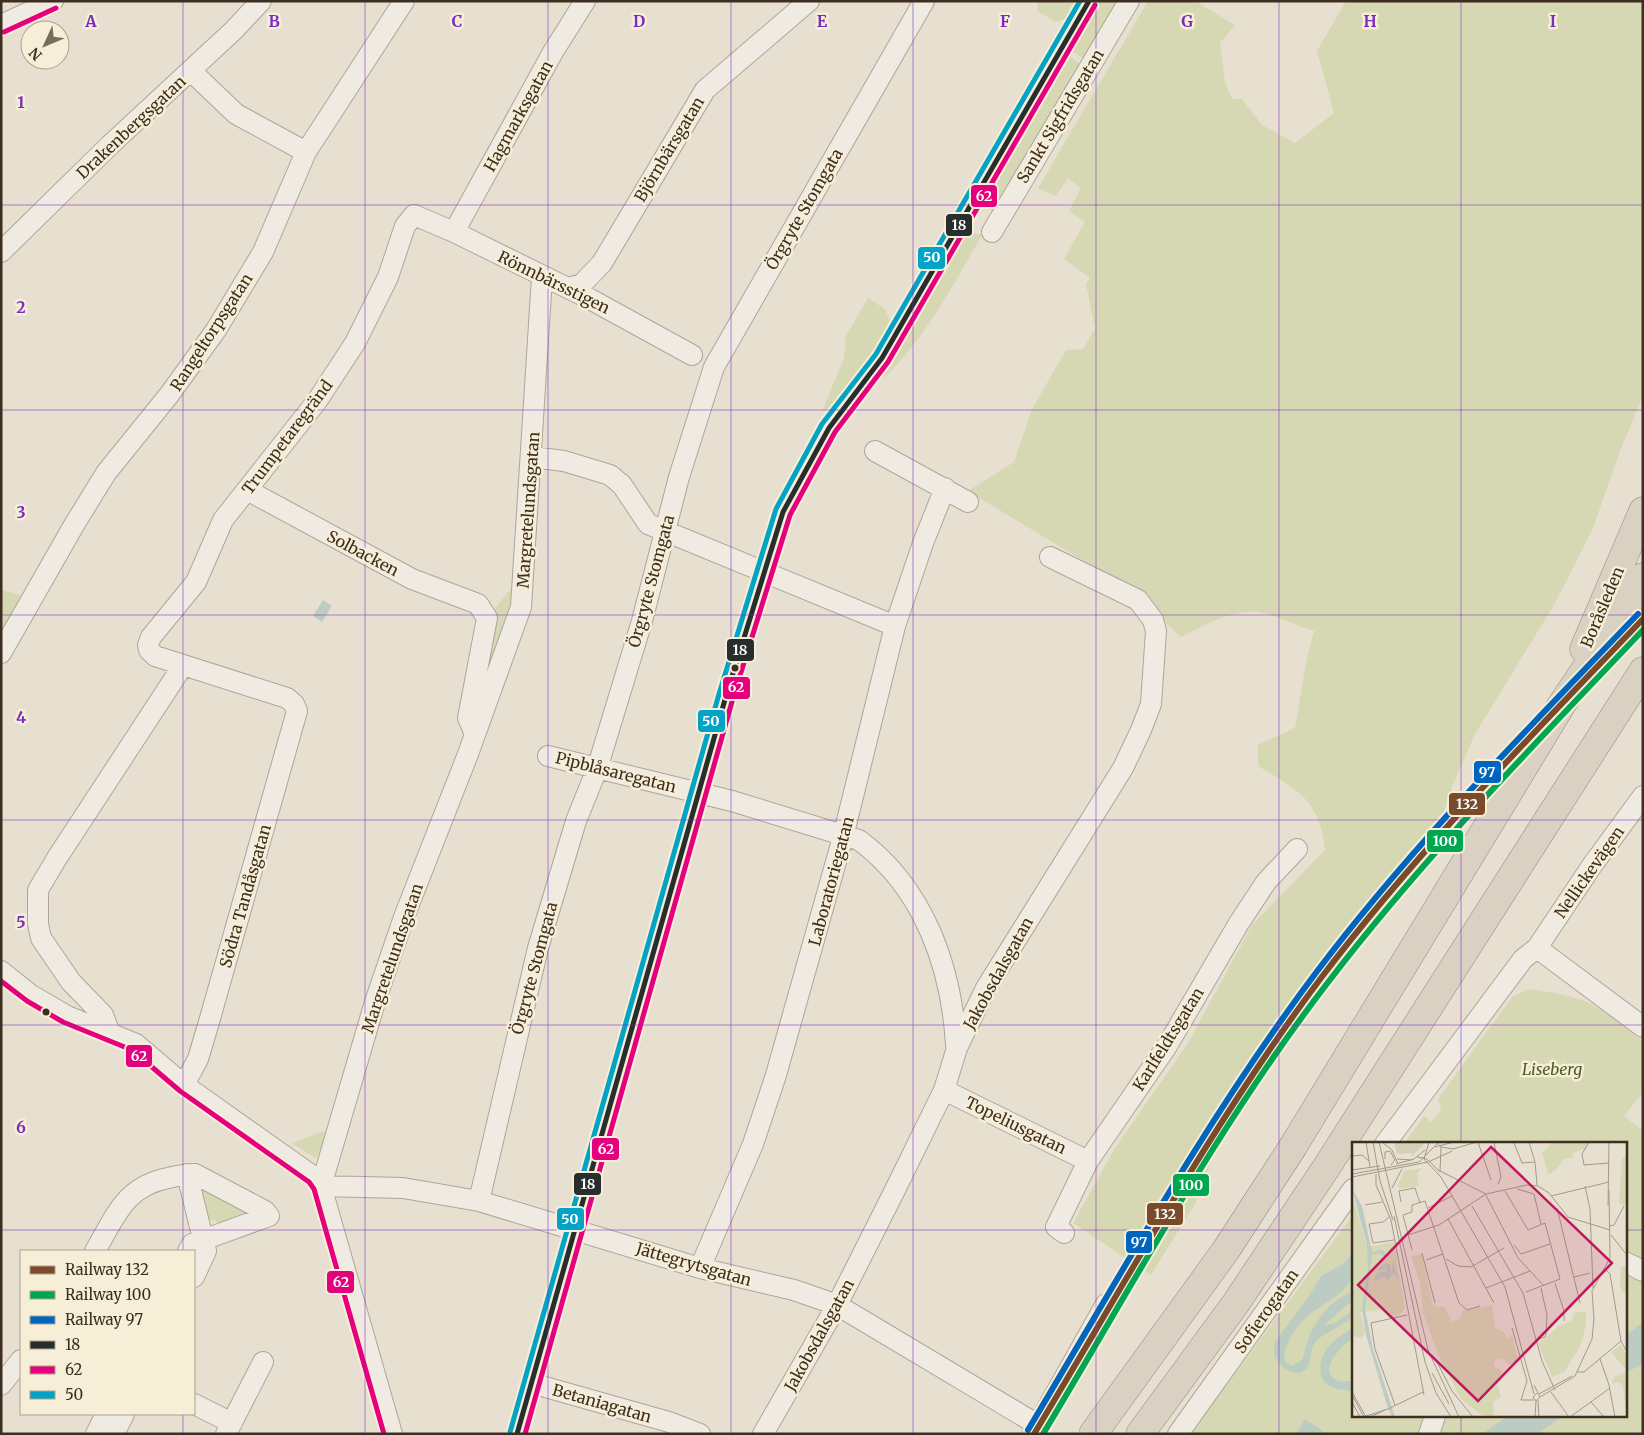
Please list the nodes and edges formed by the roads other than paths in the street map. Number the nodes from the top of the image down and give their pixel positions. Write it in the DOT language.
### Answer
graph roads {
  1 [pos="53,1"];
  2 [pos="261,1"];
  3 [pos="404,1"];
  4 [pos="585,1"];
  5 [pos="809,1"];
  6 [pos="1089,1"];
  7 [pos="1129,1"];
  8 [pos="919,3"];
  9 [pos="1,25"];
  10 [pos="191,72"];
  11 [pos="306,152"];
  12 [pos="414,215"];
  13 [pos="454,232"];
  14 [pos="992,232"];
  15 [pos="1,252"];
  16 [pos="542,277"];
  17 [pos="568,288"];
  18 [pos="692,355"];
  19 [pos="876,451"];
  20 [pos="532,458"];
  21 [pos="944,488"];
  22 [pos="247,490"];
  23 [pos="968,502"];
  24 [pos="1643,511"];
  25 [pos="665,531"];
  26 [pos="1050,557"];
  27 [pos="763,572"];
  28 [pos="1643,576"];
  29 [pos="896,626"];
  30 [pos="1,653"];
  31 [pos="180,665"];
  32 [pos="1640,674"];
  33 [pos="1562,704"];
  34 [pos="475,734"];
  35 [pos="548,756"];
  36 [pos="597,769"];
  37 [pos="699,793"];
  38 [pos="1643,796"];
  39 [pos="843,837"];
  40 [pos="1297,849"];
  41 [pos="1537,948"];
  42 [pos="1,971"];
  43 [pos="1643,1027"];
  44 [pos="110,1032"];
  45 [pos="956,1048"];
  46 [pos="184,1086"];
  47 [pos="944,1090"];
  48 [pos="1387,1142"];
  49 [pos="1088,1161"];
  50 [pos="187,1174"];
  51 [pos="321,1186"];
  52 [pos="1352,1189"];
  53 [pos="479,1201"];
  54 [pos="574,1229"];
  55 [pos="1064,1233"];
  56 [pos="196,1246"];
  57 [pos="96,1250"];
  58 [pos="1626,1262"];
  59 [pos="700,1268"];
  60 [pos="1643,1271"];
  61 [pos="195,1275"];
  62 [pos="1106,1304"];
  63 [pos="837,1305"];
  64 [pos="20,1361"];
  65 [pos="263,1362"];
  66 [pos="531,1383"];
  67 [pos="1,1385"];
  68 [pos="195,1405"];
  69 [pos="106,1415"];
  70 [pos="124,1415"];
  71 [pos="1434,1418"];
  72 [pos="229,1428"];
  73 [pos="1035,1430"];
  74 [pos="96,1434"];
  75 [pos="114,1434"];
  76 [pos="392,1434"];
  77 [pos="517,1434"];
  78 [pos="700,1434"];
  79 [pos="763,1434"];
  80 [pos="1093,1434"];
  81 [pos="1140,1434"];
  82 [pos="1178,1434"];
  83 [pos="1428,1434"];
  1 -- 9 [label="street"];
  2 -- 10 [label="street, Drakenbergsgatan"];
  3 -- 11 [label="street, Rangeltorpsgatan"];
  4 -- 13 [label="street, Hagmarksgatan"];
  5 -- 17 [label="street, Björnbärsgatan"];
  6 -- 27 [label="street, Sankt Sigfridsgatan"];
  7 -- 14 [label="street, Sankt Sigfridsgatan"];
  8 -- 25 [label="street, Örgryte Stomgata"];
  10 -- 11 [label="street"];
  10 -- 15 [label="street, Drakenbergsgatan"];
  11 -- 30 [label="street, Rangeltorpsgatan"];
  12 -- 13 [label="street, Rönnbärsstigen"];
  12 -- 22 [label="street, Trumpetaregränd"];
  13 -- 16 [label="street, Rönnbärsstigen"];
  16 -- 17 [label="street, Rönnbärsstigen"];
  16 -- 20 [label="street, Margretelundsgatan"];
  17 -- 18 [label="street, Rönnbärsstigen"];
  19 -- 21 [label="street"];
  20 -- 25 [label="street"];
  20 -- 34 [label="street, Margretelundsgatan"];
  21 -- 23 [label="street"];
  21 -- 29 [label="street, Laboratoriegatan"];
  22 -- 31 [label="street, Trumpetaregränd"];
  22 -- 34 [label="street, Solbacken"];
  24 -- 33 [label="highway, Boråsleden"];
  25 -- 27 [label="street"];
  25 -- 36 [label="street, Örgryte Stomgata"];
  26 -- 45 [label="street, Jakobsdalsgatan"];
  27 -- 29 [label="street"];
  27 -- 37 [label="street, Sankt Sigfridsgatan"];
  28 -- 33 [label="highway"];
  29 -- 39 [label="street, Laboratoriegatan"];
  31 -- 44 [label="street"];
  31 -- 46 [label="street, Södra Tandåsgatan"];
  32 -- 81 [label="highway"];
  33 -- 80 [label="highway"];
  34 -- 51 [label="street, Margretelundsgatan"];
  35 -- 36 [label="street, Pipblåsaregatan"];
  36 -- 37 [label="street, Pipblåsaregatan"];
  36 -- 53 [label="street, Örgryte Stomgata"];
  37 -- 39 [label="street, Pipblåsaregatan"];
  37 -- 54 [label="street, Sankt Sigfridsgatan"];
  38 -- 41 [label="street, Nellickevägen"];
  39 -- 45 [label="street, Pipblåsaregatan"];
  39 -- 59 [label="street, Laboratoriegatan"];
  40 -- 49 [label="street, Karlfeldtsgatan"];
  41 -- 43 [label="street"];
  41 -- 48 [label="street"];
  42 -- 44 [label="street"];
  44 -- 46 [label="street"];
  45 -- 47 [label="street, Jakobsdalsgatan"];
  46 -- 51 [label="street"];
  47 -- 49 [label="street, Topeliusgatan"];
  47 -- 63 [label="street, Jakobsdalsgatan"];
  49 -- 55 [label="street, Karlfeldtsgatan"];
  50 -- 56 [label="street"];
  50 -- 56 [label="street"];
  50 -- 57 [label="street"];
  51 -- 53 [label="street, Jättegrytsgatan"];
  51 -- 76 [label="street"];
  52 -- 82 [label="street, Sofierogatan"];
  53 -- 54 [label="street, Jättegrytsgatan"];
  54 -- 59 [label="street, Jättegrytsgatan"];
  54 -- 66 [label="street, Sankt Sigfridsgatan"];
  56 -- 61 [label="street"];
  58 -- 60 [label="street"];
  59 -- 63 [label="street, Jättegrytsgatan"];
  62 -- 73 [label="street"];
  63 -- 73 [label="street, Jättegrytsgatan"];
  63 -- 79 [label="street, Jakobsdalsgatan"];
  64 -- 67 [label="street"];
  65 -- 72 [label="street"];
  66 -- 77 [label="street, Sankt Sigfridsgatan"];
  66 -- 78 [label="street, Betaniagatan"];
  68 -- 72 [label="street"];
  69 -- 74 [label="street"];
  70 -- 75 [label="street"];
  71 -- 83 [label="street"];
}
